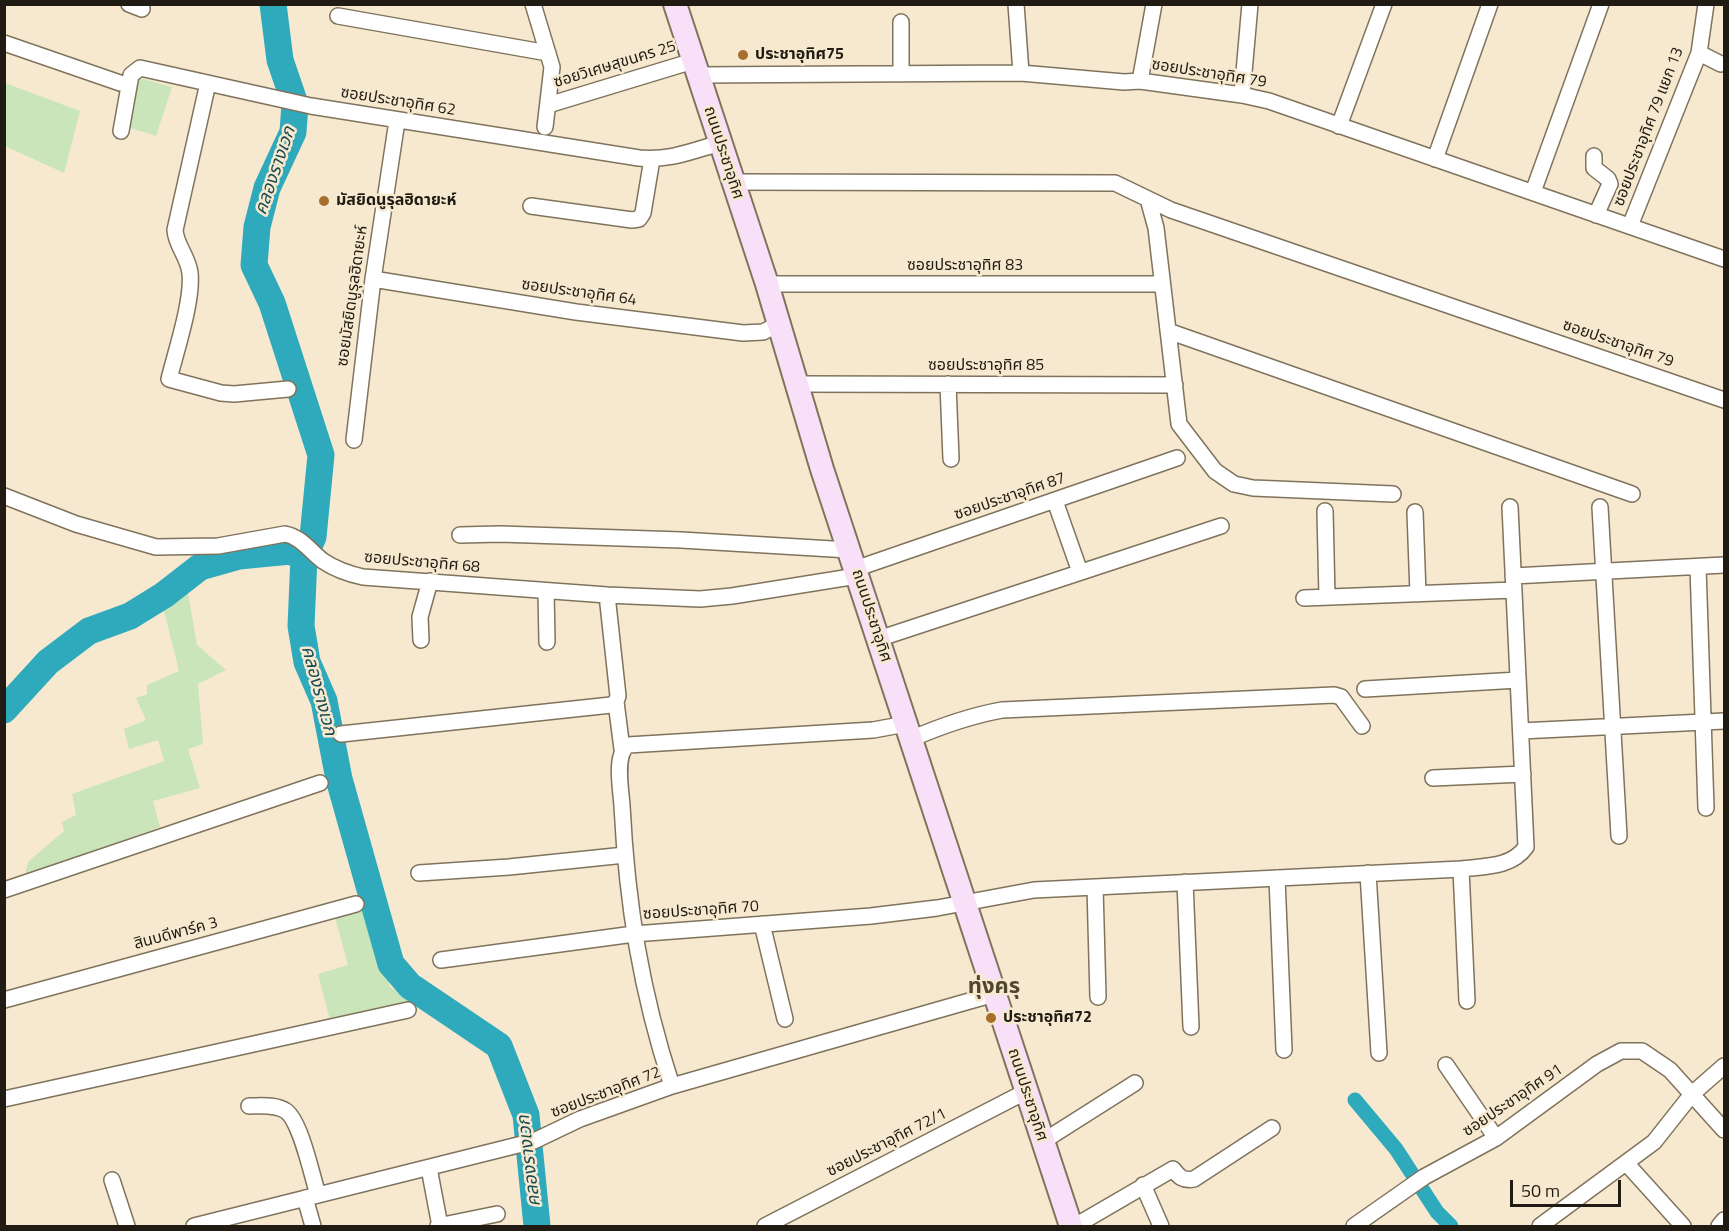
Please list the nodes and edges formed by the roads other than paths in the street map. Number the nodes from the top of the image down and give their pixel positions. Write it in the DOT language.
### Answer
graph roads {
  1 [pos="533,4"];
  2 [pos="675,4"];
  3 [pos="1016,4"];
  4 [pos="1154,4"];
  5 [pos="1250,4"];
  6 [pos="1384,4"];
  7 [pos="1490,4"];
  8 [pos="1601,4"];
  9 [pos="1706,4"];
  10 [pos="338,16"];
  11 [pos="901,22"];
  12 [pos="4,43"];
  13 [pos="548,53"];
  14 [pos="1699,53"];
  15 [pos="1721,64"];
  16 [pos="695,68"];
  17 [pos="1021,73"];
  18 [pos="901,74"];
  19 [pos="1140,81"];
  20 [pos="120,83"];
  21 [pos="208,83"];
  22 [pos="1242,95"];
  23 [pos="548,105"];
  24 [pos="397,121"];
  25 [pos="1339,126"];
  26 [pos="545,127"];
  27 [pos="121,131"];
  28 [pos="720,143"];
  29 [pos="1594,156"];
  30 [pos="652,159"];
  31 [pos="1435,159"];
  32 [pos="733,182"];
  33 [pos="1533,192"];
  34 [pos="1148,199"];
  35 [pos="531,206"];
  36 [pos="1596,214"];
  37 [pos="1630,226"];
  38 [pos="1725,259"];
  39 [pos="373,279"];
  40 [pos="767,284"];
  41 [pos="1162,284"];
  42 [pos="779,324"];
  43 [pos="1168,331"];
  44 [pos="797,384"];
  45 [pos="948,384"];
  46 [pos="1175,385"];
  47 [pos="288,389"];
  48 [pos="1725,400"];
  49 [pos="354,440"];
  50 [pos="1177,458"];
  51 [pos="951,459"];
  52 [pos="1394,494"];
  53 [pos="1632,494"];
  54 [pos="4,496"];
  55 [pos="1055,501"];
  56 [pos="1510,507"];
  57 [pos="1600,507"];
  58 [pos="1325,511"];
  59 [pos="1415,512"];
  60 [pos="1221,526"];
  61 [pos="460,535"];
  62 [pos="854,565"];
  63 [pos="1725,565"];
  64 [pos="1698,567"];
  65 [pos="1603,571"];
  66 [pos="1080,572"];
  67 [pos="430,582"];
  68 [pos="1514,583"];
  69 [pos="546,591"];
  70 [pos="1418,594"];
  71 [pos="607,595"];
  72 [pos="1327,597"];
  73 [pos="1304,598"];
  74 [pos="878,639"];
  75 [pos="421,640"];
  76 [pos="547,642"];
  77 [pos="1518,680"];
  78 [pos="1365,689"];
  79 [pos="616,702"];
  80 [pos="1725,721"];
  81 [pos="1704,723"];
  82 [pos="1362,726"];
  83 [pos="1612,727"];
  84 [pos="1521,731"];
  85 [pos="908,732"];
  86 [pos="341,734"];
  87 [pos="622,749"];
  88 [pos="1523,774"];
  89 [pos="1433,778"];
  90 [pos="320,783"];
  91 [pos="1706,808"];
  92 [pos="1619,836"];
  93 [pos="625,855"];
  94 [pos="1461,869"];
  95 [pos="419,873"];
  96 [pos="1368,873"];
  97 [pos="1277,878"];
  98 [pos="1185,882"];
  99 [pos="1095,887"];
  100 [pos="4,890"];
  101 [pos="964,903"];
  102 [pos="356,904"];
  103 [pos="762,924"];
  104 [pos="634,934"];
  105 [pos="441,960"];
  106 [pos="993,994"];
  107 [pos="1098,997"];
  108 [pos="4,1000"];
  109 [pos="1467,1001"];
  110 [pos="408,1010"];
  111 [pos="785,1019"];
  112 [pos="1191,1027"];
  113 [pos="1284,1050"];
  114 [pos="1379,1053"];
  115 [pos="1446,1065"];
  116 [pos="1725,1066"];
  117 [pos="1135,1083"];
  118 [pos="672,1086"];
  119 [pos="1025,1092"];
  120 [pos="1692,1094"];
  121 [pos="4,1099"];
  122 [pos="249,1106"];
  123 [pos="1272,1128"];
  124 [pos="1725,1130"];
  125 [pos="1496,1138"];
  126 [pos="1042,1142"];
  127 [pos="1627,1164"];
  128 [pos="429,1168"];
  129 [pos="112,1180"];
  130 [pos="1143,1185"];
  131 [pos="311,1196"];
  132 [pos="497,1214"];
  133 [pos="1725,1220"];
  134 [pos="439,1226"];
  135 [pos="1542,1226"];
  136 [pos="127,1227"];
  137 [pos="194,1227"];
  138 [pos="313,1227"];
  139 [pos="765,1227"];
  140 [pos="1073,1227"];
  141 [pos="1161,1227"];
  142 [pos="1354,1227"];
  143 [pos="1683,1227"];
  144 [pos="1719,1227"];
  1 -- 13 [label="street, ซอยวิเศษสุขนคร 25"];
  2 -- 16 [label="main road, ถนนประชาอุทิศ"];
  3 -- 17 [label="street"];
  4 -- 19 [label="street"];
  5 -- 22 [label="street"];
  6 -- 25 [label="street"];
  7 -- 31 [label="street"];
  8 -- 33 [label="street"];
  9 -- 14 [label="street, ซอยประชาอุทิศ 79 แยก 13"];
  10 -- 13 [label="street, ซอยวิเศษสุขนคร 25"];
  11 -- 18 [label="street"];
  12 -- 20 [label="street"];
  13 -- 23 [label="street, ซอยวิเศษสุขนคร 25"];
  14 -- 15 [label="street"];
  14 -- 37 [label="street, ซอยประชาอุทิศ 79 แยก 13"];
  16 -- 18 [label="street, ซอยประชาอุทิศ 79"];
  16 -- 23 [label="street, ซอยวิเศษสุขนคร 25"];
  16 -- 28 [label="main road, ถนนประชาอุทิศ"];
  17 -- 18 [label="street, ซอยประชาอุทิศ 79"];
  17 -- 19 [label="street, ซอยประชาอุทิศ 79"];
  19 -- 22 [label="street, ซอยประชาอุทิศ 79"];
  21 -- 24 [label="street, ซอยประชาอุทิศ 62"];
  21 -- 27 [label="street, ซอยประชาอุทิศ 62"];
  21 -- 47 [label="street"];
  22 -- 25 [label="street, ซอยประชาอุทิศ 79"];
  23 -- 26 [label="street, ซอยวิเศษสุขนคร 25"];
  24 -- 30 [label="street, ซอยประชาอุทิศ 62"];
  24 -- 39 [label="street, ซอยมัสยิดนูรุลฮิดายะห์"];
  25 -- 31 [label="street, ซอยประชาอุทิศ 79"];
  28 -- 30 [label="street, ซอยประชาอุทิศ 62"];
  28 -- 32 [label="main road, ถนนประชาอุทิศ"];
  29 -- 36 [label="street"];
  30 -- 35 [label="street"];
  31 -- 33 [label="street, ซอยประชาอุทิศ 79"];
  32 -- 34 [label="street, ซอยประชาอุทิศ 79"];
  32 -- 40 [label="main road, ถนนประชาอุทิศ"];
  33 -- 36 [label="street, ซอยประชาอุทิศ 79"];
  34 -- 41 [label="street"];
  34 -- 48 [label="street, ซอยประชาอุทิศ 79"];
  36 -- 37 [label="street, ซอยประชาอุทิศ 79"];
  37 -- 38 [label="street, ซอยประชาอุทิศ 79"];
  39 -- 42 [label="street, ซอยประชาอุทิศ 64"];
  39 -- 49 [label="street, ซอยมัสยิดนูรุลฮิดายะห์"];
  40 -- 41 [label="street, ซอยประชาอุทิศ 83"];
  40 -- 42 [label="main road, ถนนประชาอุทิศ"];
  41 -- 43 [label="street"];
  42 -- 44 [label="main road, ถนนประชาอุทิศ"];
  43 -- 46 [label="street"];
  43 -- 53 [label="street"];
  44 -- 45 [label="street, ซอยประชาอุทิศ 85"];
  44 -- 62 [label="main road, ถนนประชาอุทิศ"];
  45 -- 46 [label="street, ซอยประชาอุทิศ 85"];
  45 -- 51 [label="street"];
  46 -- 52 [label="street"];
  50 -- 55 [label="street, ซอยประชาอุทิศ 87"];
  54 -- 67 [label="street, ซอยประชาอุทิศ 68"];
  55 -- 62 [label="street, ซอยประชาอุทิศ 87"];
  55 -- 66 [label="street"];
  56 -- 68 [label="street"];
  57 -- 65 [label="street"];
  58 -- 72 [label="street"];
  59 -- 70 [label="street"];
  60 -- 66 [label="street"];
  61 -- 62 [label="street"];
  62 -- 71 [label="street, ซอยประชาอุทิศ 68"];
  62 -- 74 [label="main road, ถนนประชาอุทิศ"];
  63 -- 64 [label="street"];
  64 -- 65 [label="street"];
  64 -- 81 [label="street"];
  65 -- 68 [label="street"];
  65 -- 83 [label="street"];
  66 -- 74 [label="street"];
  67 -- 69 [label="street, ซอยประชาอุทิศ 68"];
  67 -- 75 [label="street"];
  68 -- 70 [label="street"];
  68 -- 77 [label="street"];
  69 -- 71 [label="street, ซอยประชาอุทิศ 68"];
  69 -- 76 [label="street"];
  70 -- 72 [label="street"];
  71 -- 79 [label="street"];
  72 -- 73 [label="street"];
  74 -- 85 [label="main road, ถนนประชาอุทิศ"];
  77 -- 78 [label="street"];
  77 -- 84 [label="street"];
  79 -- 86 [label="street"];
  79 -- 87 [label="street"];
  80 -- 81 [label="street"];
  81 -- 83 [label="street"];
  81 -- 91 [label="street"];
  82 -- 85 [label="street"];
  83 -- 84 [label="street"];
  83 -- 92 [label="street"];
  84 -- 88 [label="street"];
  85 -- 87 [label="street"];
  85 -- 101 [label="main road, ถนนประชาอุทิศ"];
  87 -- 93 [label="street"];
  88 -- 89 [label="street"];
  88 -- 94 [label="street, ซอยประชาอุทิศ 70"];
  90 -- 100 [label="street"];
  93 -- 95 [label="street"];
  93 -- 104 [label="street"];
  94 -- 96 [label="street, ซอยประชาอุทิศ 70"];
  94 -- 109 [label="street"];
  96 -- 97 [label="street, ซอยประชาอุทิศ 70"];
  96 -- 114 [label="street"];
  97 -- 98 [label="street, ซอยประชาอุทิศ 70"];
  97 -- 113 [label="street"];
  98 -- 99 [label="street, ซอยประชาอุทิศ 70"];
  98 -- 112 [label="street"];
  99 -- 101 [label="street, ซอยประชาอุทิศ 70"];
  99 -- 107 [label="street"];
  101 -- 103 [label="street, ซอยประชาอุทิศ 70"];
  101 -- 106 [label="main road, ถนนประชาอุทิศ"];
  102 -- 108 [label="street, สินบดีพาร์ค 3"];
  103 -- 104 [label="street, ซอยประชาอุทิศ 70"];
  103 -- 111 [label="street"];
  104 -- 105 [label="street, ซอยประชาอุทิศ 70"];
  104 -- 118 [label="street"];
  106 -- 118 [label="street, ซอยประชาอุทิศ 72"];
  106 -- 119 [label="main road, ถนนประชาอุทิศ"];
  110 -- 121 [label="street"];
  115 -- 125 [label="street"];
  116 -- 120 [label="street"];
  117 -- 126 [label="street"];
  118 -- 128 [label="street, ซอยประชาอุทิศ 72"];
  119 -- 126 [label="main road, ถนนประชาอุทิศ"];
  119 -- 139 [label="street, ซอยประชาอุทิศ 72/1"];
  120 -- 124 [label="street, ซอยประชาอุทิศ 91"];
  120 -- 125 [label="street, ซอยประชาอุทิศ 91"];
  120 -- 127 [label="street"];
  122 -- 131 [label="street"];
  123 -- 130 [label="street"];
  125 -- 142 [label="street, ซอยประชาอุทิศ 91"];
  126 -- 140 [label="main road, ถนนประชาอุทิศ"];
  127 -- 135 [label="street"];
  127 -- 143 [label="street"];
  128 -- 131 [label="street, ซอยประชาอุทิศ 72"];
  128 -- 134 [label="street"];
  129 -- 136 [label="street"];
  130 -- 140 [label="street"];
  130 -- 141 [label="street"];
  131 -- 137 [label="street, ซอยประชาอุทิศ 72"];
  131 -- 138 [label="street"];
  132 -- 134 [label="street"];
  133 -- 144 [label="street"];
}
